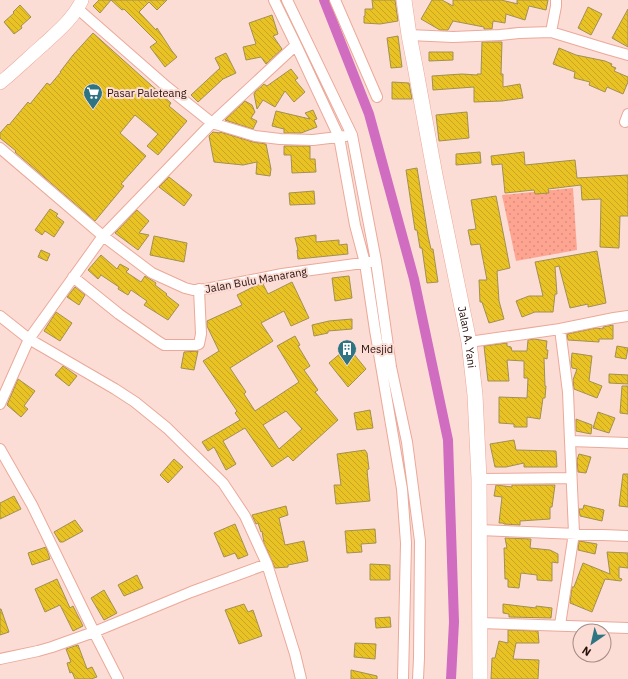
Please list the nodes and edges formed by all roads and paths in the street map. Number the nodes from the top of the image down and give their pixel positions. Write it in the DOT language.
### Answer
graph roads {
  1 [pos="274,0"];
  2 [pos="287,0"];
  3 [pos="335,0"];
  4 [pos="404,0"];
  5 [pos="556,0"];
  6 [pos="80,4"];
  7 [pos="551,32"];
  8 [pos="409,35"];
  9 [pos="296,45"];
  10 [pos="628,55"];
  11 [pos="0,83"];
  12 [pos="377,97"];
  13 [pos="212,123"];
  14 [pos="352,135"];
  15 [pos="340,137"];
  16 [pos="0,148"];
  17 [pos="104,236"];
  18 [pos="376,261"];
  19 [pos="364,263"];
  20 [pos="73,277"];
  21 [pos="199,289"];
  22 [pos="0,316"];
  23 [pos="628,316"];
  24 [pos="560,328"];
  25 [pos="386,329"];
  26 [pos="375,330"];
  27 [pos="29,339"];
  28 [pos="469,342"];
  29 [pos="0,404"];
  30 [pos="570,441"];
  31 [pos="628,443"];
  32 [pos="0,449"];
  33 [pos="571,478"];
  34 [pos="479,479"];
  35 [pos="412,487"];
  36 [pos="402,489"];
  37 [pos="479,530"];
  38 [pos="574,533"];
  39 [pos="628,536"];
  40 [pos="267,564"];
  41 [pos="480,623"];
  42 [pos="560,625"];
  43 [pos="628,628"];
  44 [pos="94,632"];
  45 [pos="0,659"];
  46 [pos="118,679"];
  47 [pos="301,679"];
  48 [pos="403,679"];
  49 [pos="418,679"];
  50 [pos="480,679"];
  1 -- 9 [label="street"];
  2 -- 14 [label="street"];
  3 -- 12 [label="street"];
  4 -- 8 [label="highway, Jalan A. Yani"];
  5 -- 7 [label="street"];
  6 -- 11 [label="main road"];
  6 -- 13 [label="street"];
  7 -- 8 [label="street"];
  7 -- 10 [label="street"];
  8 -- 28 [label="highway, Jalan A. Yani"];
  9 -- 13 [label="street"];
  9 -- 15 [label="street"];
  13 -- 15 [label="street"];
  13 -- 17 [label="street"];
  14 -- 15 [label="street"];
  14 -- 18 [label="street"];
  15 -- 19 [label="street"];
  16 -- 17 [label="street, Jalan Bulu Manarang"];
  17 -- 20 [label="street"];
  17 -- 21 [label="street, Jalan Bulu Manarang"];
  18 -- 19 [label="street, Jalan Bulu Manarang"];
  18 -- 25 [label="street"];
  19 -- 21 [label="street, Jalan Bulu Manarang"];
  19 -- 26 [label="street"];
  20 -- 21 [label="street"];
  20 -- 27 [label="street"];
  22 -- 27 [label="street"];
  23 -- 24 [label="street"];
  24 -- 28 [label="street"];
  24 -- 30 [label="street"];
  25 -- 26 [label="street"];
  25 -- 35 [label="street"];
  26 -- 36 [label="street"];
  27 -- 29 [label="street"];
  27 -- 40 [label="street"];
  28 -- 34 [label="highway, Jalan A. Yani"];
  30 -- 31 [label="street"];
  30 -- 33 [label="street"];
  32 -- 44 [label="street"];
  33 -- 34 [label="street"];
  33 -- 38 [label="street"];
  34 -- 37 [label="highway, Jalan A. Yani"];
  35 -- 36 [label="street"];
  35 -- 49 [label="street"];
  36 -- 48 [label="street"];
  37 -- 38 [label="street"];
  37 -- 41 [label="highway, Jalan A. Yani"];
  38 -- 39 [label="street"];
  38 -- 42 [label="street"];
  40 -- 44 [label="street"];
  40 -- 47 [label="street"];
  41 -- 42 [label="street"];
  41 -- 50 [label="highway, Jalan A. Yani"];
  42 -- 43 [label="street"];
  44 -- 45 [label="street"];
  44 -- 46 [label="street"];
}
